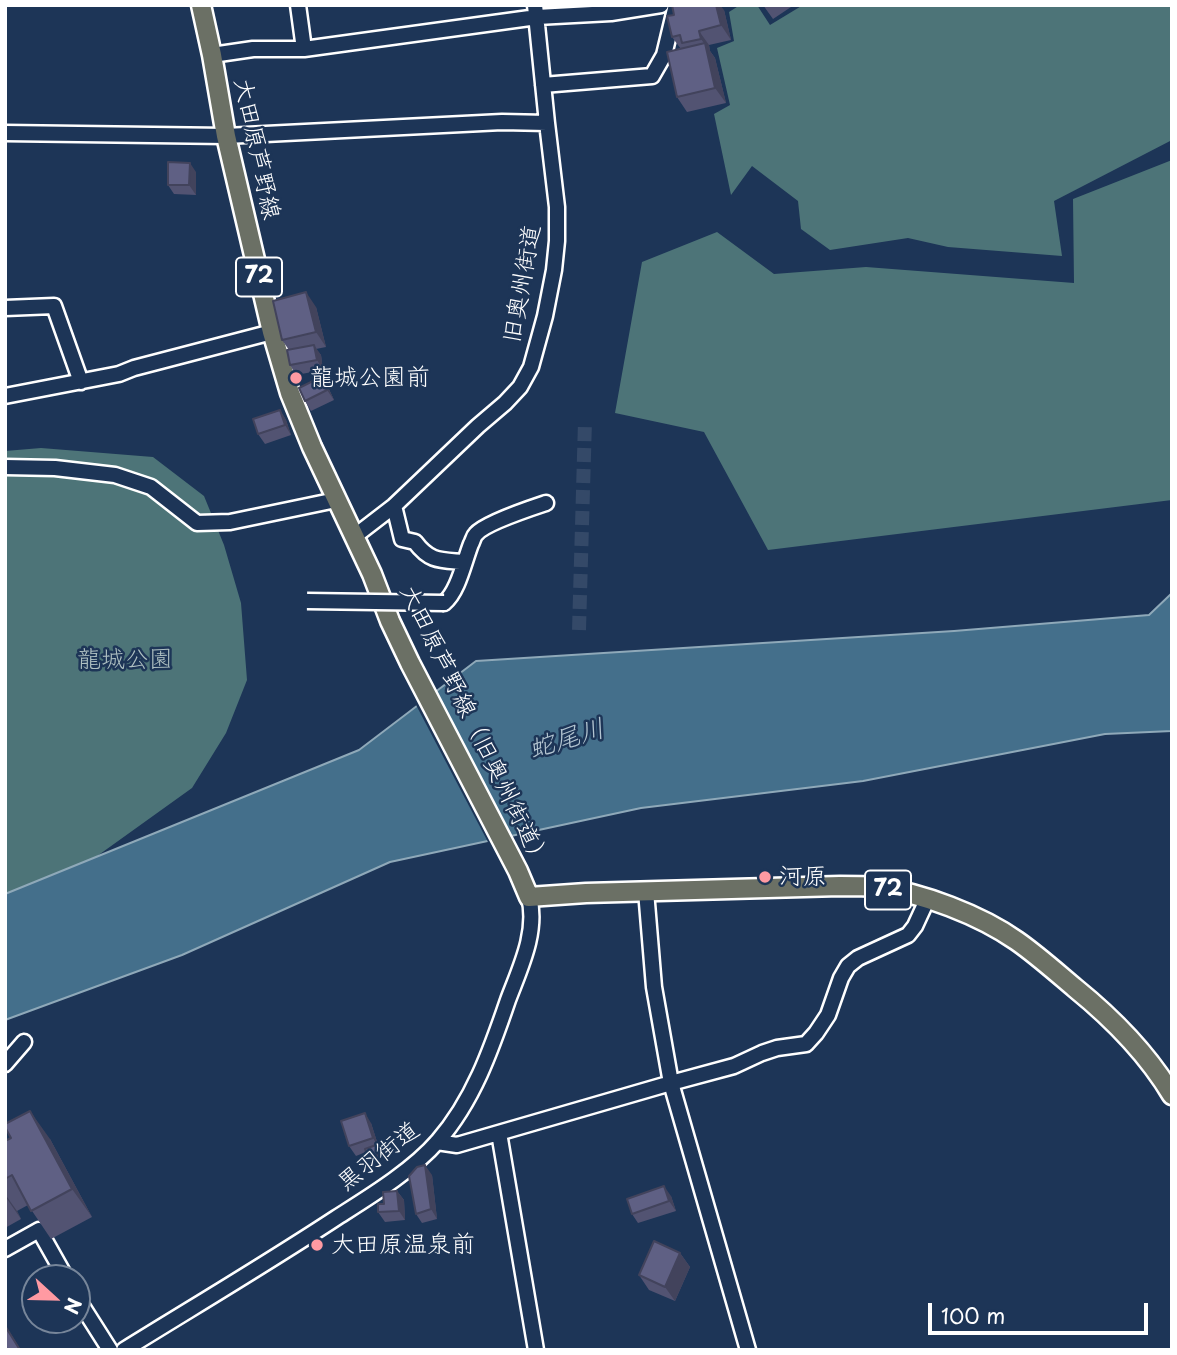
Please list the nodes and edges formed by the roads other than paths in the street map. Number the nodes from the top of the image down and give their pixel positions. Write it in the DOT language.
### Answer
graph roads {
  1 [pos="201,5"];
  2 [pos="298,5"];
  3 [pos="661,5"];
  4 [pos="676,5"];
  5 [pos="536,11"];
  6 [pos="304,48"];
  7 [pos="212,55"];
  8 [pos="543,85"];
  9 [pos="547,123"];
  10 [pos="5,133"];
  11 [pos="226,136"];
  12 [pos="5,307"];
  13 [pos="272,332"];
  14 [pos="81,382"];
  15 [pos="5,396"];
  16 [pos="5,467"];
  17 [pos="336,500"];
  18 [pos="546,503"];
  19 [pos="394,506"];
  20 [pos="355,536"];
  21 [pos="464,562"];
  22 [pos="307,601"];
  23 [pos="646,891"];
  24 [pos="529,897"];
  25 [pos="928,900"];
  26 [pos="24,1042"];
  27 [pos="5,1064"];
  28 [pos="671,1083"];
  29 [pos="1172,1095"];
  30 [pos="499,1133"];
  31 [pos="437,1142"];
  32 [pos="5,1249"];
  33 [pos="58,1264"];
  34 [pos="91,1320"];
  35 [pos="110,1350"];
  36 [pos="124,1350"];
  37 [pos="536,1350"];
  38 [pos="748,1350"];
  1 -- 7 [label="main road, 大田原芦野線 / 72"];
  2 -- 6 [label="street"];
  3 -- 5 [label="street"];
  4 -- 8 [label="street"];
  5 -- 6 [label="street"];
  5 -- 8 [label="street, 旧奥州街道"];
  6 -- 7 [label="street"];
  7 -- 11 [label="main road, 大田原芦野線 / 72"];
  8 -- 9 [label="street, 旧奥州街道"];
  9 -- 11 [label="street"];
  9 -- 19 [label="street, 旧奥州街道"];
  10 -- 11 [label="street"];
  11 -- 13 [label="main road, 大田原芦野線 / 72"];
  12 -- 14 [label="street"];
  13 -- 14 [label="street"];
  13 -- 17 [label="main road, 大田原芦野線 / 72"];
  14 -- 15 [label="street"];
  16 -- 17 [label="street"];
  17 -- 20 [label="main road, 大田原芦野線 / 72"];
  18 -- 21 [label="street"];
  19 -- 20 [label="street, 旧奥州街道"];
  19 -- 21 [label="street"];
  20 -- 24 [label="main road, 大田原芦野線（旧奥州街道） / 72"];
  21 -- 22 [label="street, bridge"];
  23 -- 24 [label="main road, 大田原芦野線（旧奥州街道） / 72"];
  23 -- 25 [label="main road, 大田原芦野線（旧奥州街道） / 72"];
  23 -- 28 [label="street"];
  24 -- 31 [label="street, 黒羽街道"];
  25 -- 28 [label="street"];
  25 -- 29 [label="main road, 大田原芦野線（旧奥州街道） / 72"];
  26 -- 27 [label="street"];
  28 -- 30 [label="street"];
  28 -- 38 [label="street"];
  30 -- 31 [label="street"];
  30 -- 37 [label="street"];
  31 -- 36 [label="street, 黒羽街道"];
  32 -- 33 [label="street"];
  34 -- 35 [label="street"];
}
